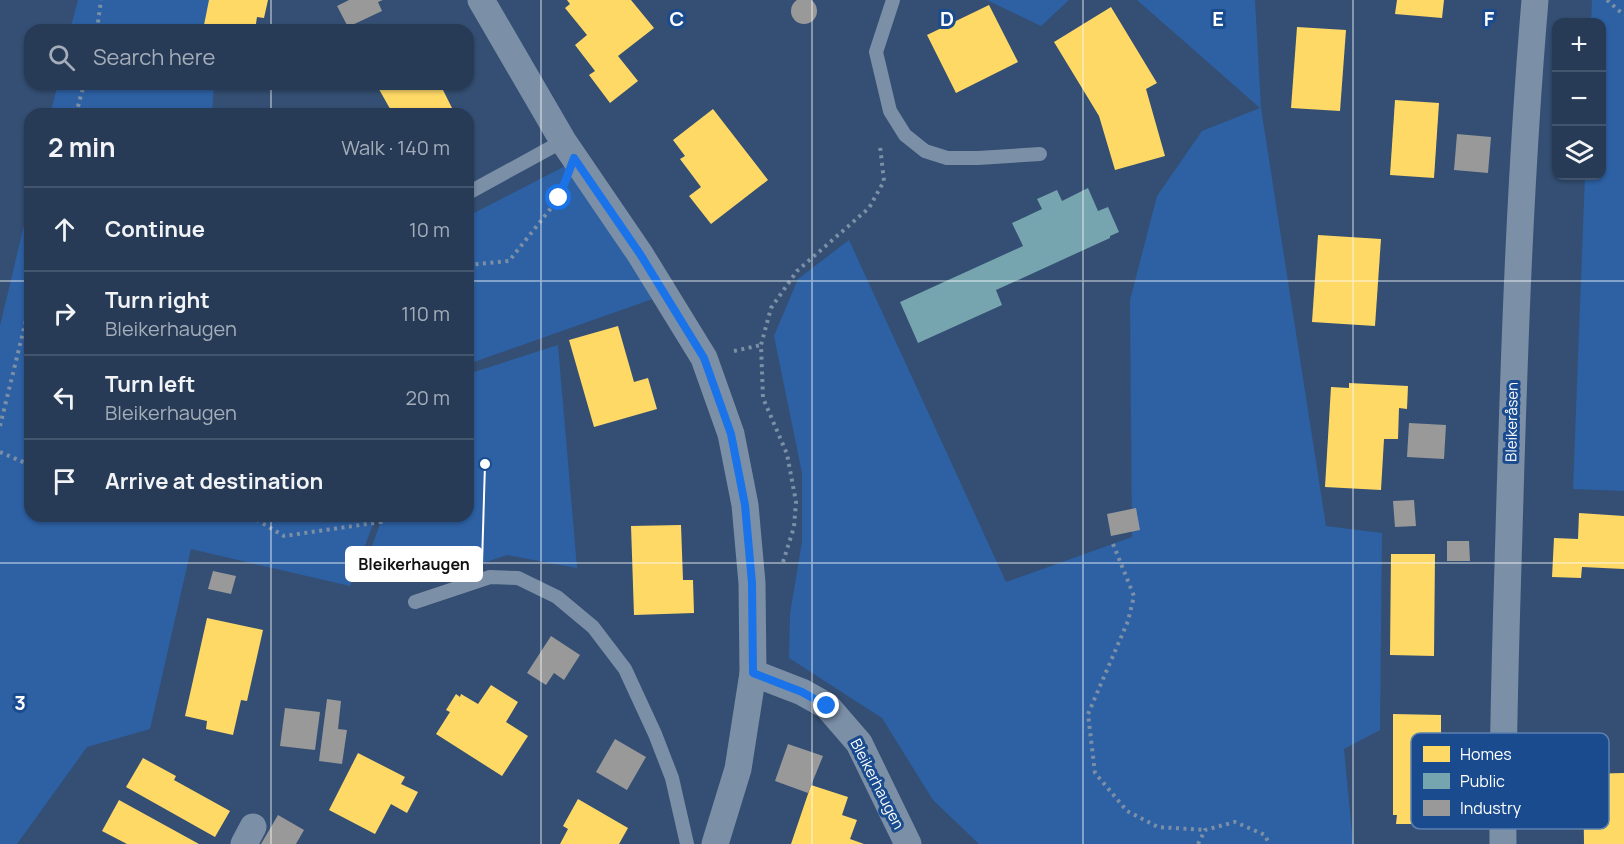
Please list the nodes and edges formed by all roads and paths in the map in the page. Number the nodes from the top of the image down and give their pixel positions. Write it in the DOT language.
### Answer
graph roads {
  1 [pos="101,0"];
  2 [pos="481,0"];
  3 [pos="893,0"];
  4 [pos="1535,0"];
  5 [pos="1607,0"];
  6 [pos="1624,15"];
  7 [pos="98,24"];
  8 [pos="82,90"];
  9 [pos="78,108"];
  10 [pos="878,138"];
  11 [pos="569,149"];
  12 [pos="1040,154"];
  13 [pos="474,190"];
  14 [pos="474,264"];
  15 [pos="24,328"];
  16 [pos="0,426"];
  17 [pos="0,452"];
  18 [pos="24,462"];
  19 [pos="260,522"];
  20 [pos="381,522"];
  21 [pos="1113,544"];
  22 [pos="780,571"];
  23 [pos="415,603"];
  24 [pos="753,673"];
  25 [pos="1504,733"];
  26 [pos="1503,829"];
  27 [pos="1205,830"];
  28 [pos="687,844"];
  29 [pos="715,844"];
  30 [pos="908,844"];
  31 [pos="1198,844"];
  32 [pos="1269,844"];
  33 [pos="1503,844"];
  1 -- 7 [label="path"];
  2 -- 11 [label="street"];
  3 -- 12 [label="lane"];
  4 -- 25 [label="street, Bleikeråsen"];
  5 -- 6 [label="path"];
  8 -- 9 [label="path"];
  10 -- 22 [label="path"];
  11 -- 13 [label="lane"];
  11 -- 14 [label="path"];
  11 -- 24 [label="street"];
  15 -- 16 [label="path"];
  17 -- 18 [label="path"];
  19 -- 20 [label="path"];
  21 -- 27 [label="path"];
  23 -- 28 [label="lane"];
  24 -- 29 [label="street"];
  24 -- 30 [label="street, Bleikerhaugen"];
  26 -- 33 [label="street, Bleikeråsen"];
  27 -- 31 [label="path"];
  27 -- 32 [label="path"];
}
